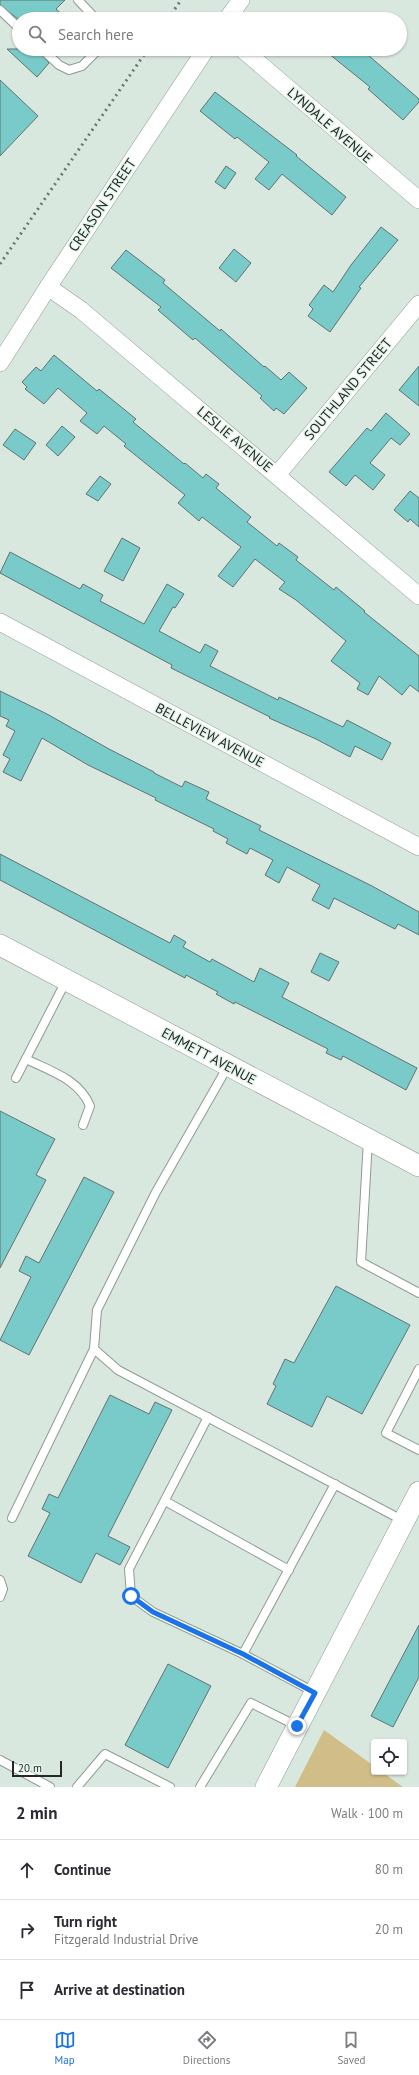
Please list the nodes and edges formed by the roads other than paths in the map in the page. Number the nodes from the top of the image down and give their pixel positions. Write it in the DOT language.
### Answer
graph roads {
  1 [pos="78,0"];
  2 [pos="240,0"];
  3 [pos="0,10"];
  4 [pos="89,12"];
  5 [pos="232,12"];
  6 [pos="12,21"];
  7 [pos="49,56"];
  8 [pos="92,56"];
  9 [pos="201,56"];
  10 [pos="250,56"];
  11 [pos="419,200"];
  12 [pos="48,287"];
  13 [pos="419,304"];
  14 [pos="0,363"];
  15 [pos="277,475"];
  16 [pos="419,596"];
  17 [pos="0,622"];
  18 [pos="419,847"];
  19 [pos="0,946"];
  20 [pos="66,981"];
  21 [pos="26,1059"];
  22 [pos="228,1066"];
  23 [pos="16,1078"];
  24 [pos="83,1125"];
  25 [pos="368,1140"];
  26 [pos="419,1166"];
  27 [pos="419,1292"];
  28 [pos="94,1349"];
  29 [pos="419,1369"];
  30 [pos="208,1417"];
  31 [pos="419,1450"];
  32 [pos="335,1484"];
  33 [pos="419,1492"];
  34 [pos="164,1501"];
  35 [pos="12,1518"];
  36 [pos="405,1521"];
  37 [pos="289,1570"];
  38 [pos="0,1580"];
  39 [pos="0,1597"];
  40 [pos="243,1654"];
  41 [pos="315,1693"];
  42 [pos="297,1726"];
  43 [pos="0,1760"];
  44 [pos="50,1787"];
  45 [pos="77,1787"];
  46 [pos="170,1787"];
  47 [pos="200,1787"];
  48 [pos="266,1787"];
  1 -- 4 [label="lane"];
  2 -- 5 [label="street"];
  3 -- 6 [label="lane"];
  7 -- 8 [label="lane"];
  9 -- 12 [label="street, CREASON STREET"];
  10 -- 11 [label="street, LYNDALE AVENUE"];
  12 -- 14 [label="street, CREASON STREET"];
  12 -- 15 [label="street, LESLIE AVENUE"];
  13 -- 15 [label="street, SOUTHLAND STREET"];
  15 -- 16 [label="street, LESLIE AVENUE"];
  17 -- 18 [label="street, BELLEVIEW AVENUE"];
  19 -- 20 [label="street, EMMETT AVENUE"];
  20 -- 21 [label="lane"];
  20 -- 22 [label="street, EMMETT AVENUE"];
  21 -- 23 [label="lane"];
  21 -- 24 [label="lane"];
  22 -- 25 [label="street, EMMETT AVENUE"];
  22 -- 28 [label="lane"];
  25 -- 26 [label="street, EMMETT AVENUE"];
  25 -- 27 [label="lane"];
  28 -- 30 [label="lane"];
  28 -- 35 [label="lane"];
  29 -- 31 [label="lane"];
  30 -- 32 [label="lane"];
  30 -- 34 [label="lane"];
  32 -- 36 [label="lane"];
  32 -- 37 [label="lane"];
  33 -- 36 [label="street"];
  34 -- 37 [label="lane"];
  34 -- 40 [label="lane"];
  36 -- 41 [label="street"];
  37 -- 40 [label="lane"];
  38 -- 39 [label="lane"];
  40 -- 41 [label="lane"];
  41 -- 42 [label="street"];
  42 -- 47 [label="lane"];
  42 -- 48 [label="street"];
  43 -- 44 [label="lane"];
  45 -- 46 [label="lane"];
}
